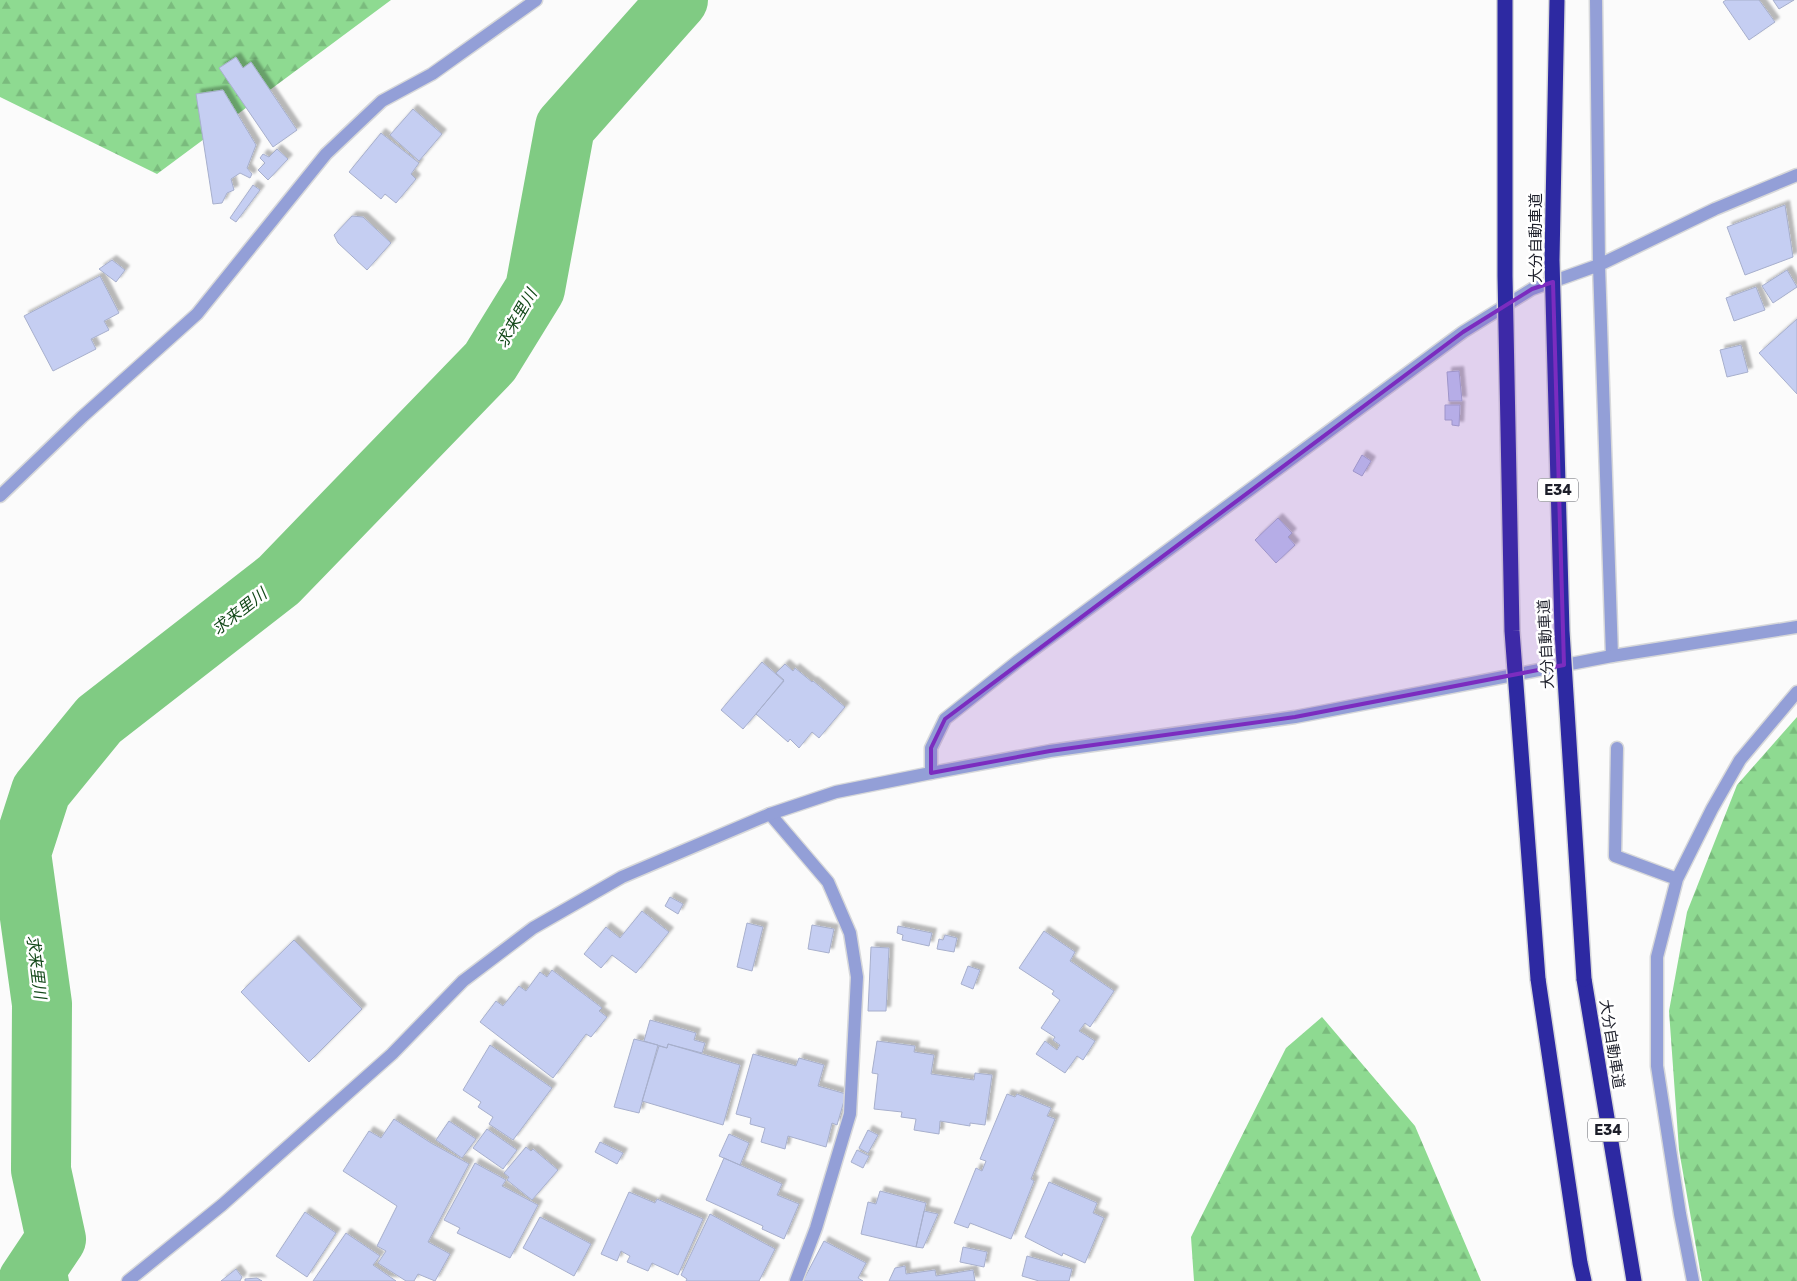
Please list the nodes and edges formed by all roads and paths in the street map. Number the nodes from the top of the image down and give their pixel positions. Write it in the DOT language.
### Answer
graph roads {
  1 [pos="536,0"];
  2 [pos="1505,0"];
  3 [pos="1557,0"];
  4 [pos="1596,0"];
  5 [pos="1797,175"];
  6 [pos="1599,265"];
  7 [pos="0,496"];
  8 [pos="1797,627"];
  9 [pos="1612,656"];
  10 [pos="1797,692"];
  11 [pos="1617,748"];
  12 [pos="930,773"];
  13 [pos="770,814"];
  14 [pos="1677,879"];
  15 [pos="128,1281"];
  16 [pos="796,1281"];
  17 [pos="1584,1281"];
  18 [pos="1634,1281"];
  19 [pos="1693,1281"];
  1 -- 7 [label="street"];
  2 -- 17 [label="highway, 大分自動車道, bridge"];
  3 -- 18 [label="highway, 大分自動車道 / E34, bridge"];
  4 -- 6 [label="street"];
  5 -- 6 [label="street"];
  6 -- 9 [label="street"];
  6 -- 12 [label="street"];
  8 -- 9 [label="street"];
  9 -- 12 [label="street"];
  10 -- 14 [label="street"];
  11 -- 14 [label="street"];
  12 -- 13 [label="street"];
  13 -- 15 [label="street"];
  13 -- 16 [label="street"];
  14 -- 19 [label="street"];
}
